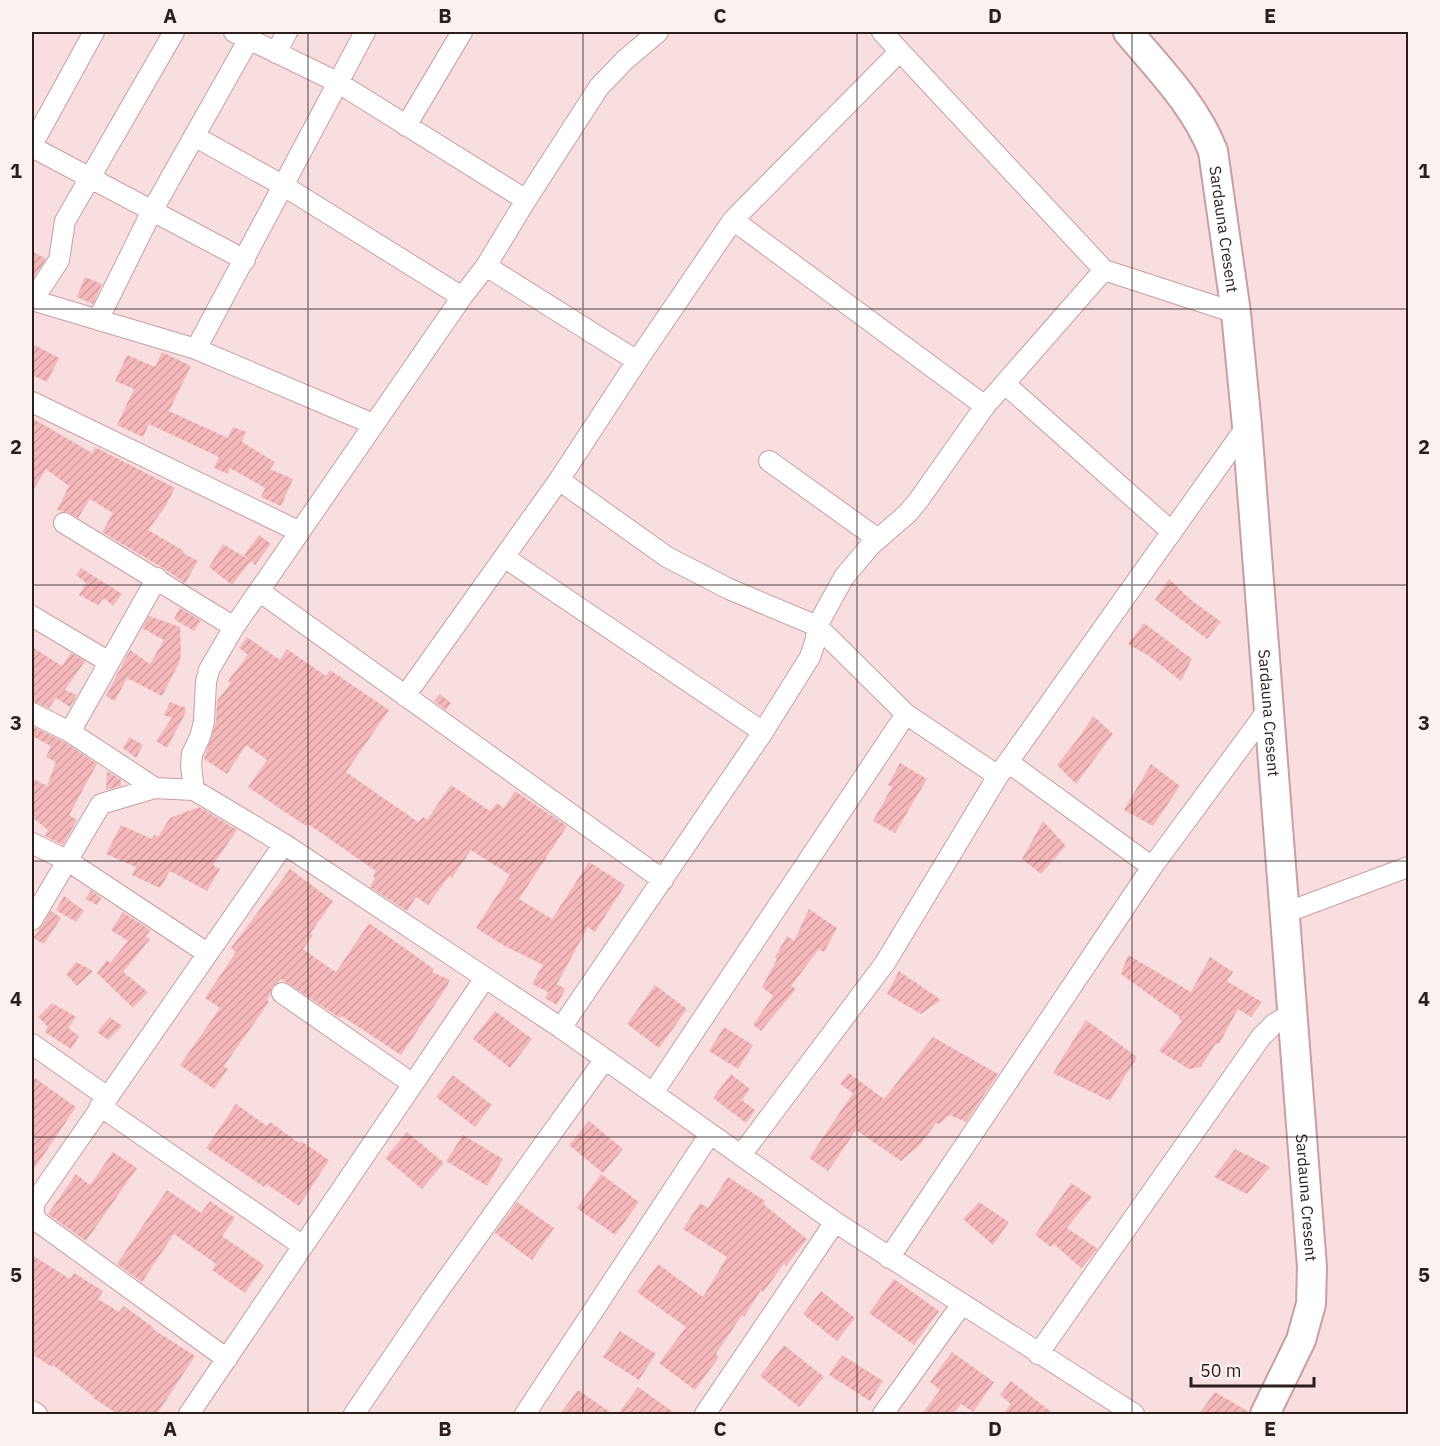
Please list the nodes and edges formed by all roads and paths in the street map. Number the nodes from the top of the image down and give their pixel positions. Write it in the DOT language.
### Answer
graph roads {
  1 [pos="94,32"];
  2 [pos="174,32"];
  3 [pos="287,32"];
  4 [pos="365,32"];
  5 [pos="462,32"];
  6 [pos="658,32"];
  7 [pos="882,32"];
  8 [pos="1128,32"];
  9 [pos="241,35"];
  10 [pos="900,51"];
  11 [pos="276,53"];
  12 [pos="337,82"];
  13 [pos="406,126"];
  14 [pos="194,136"];
  15 [pos="32,146"];
  16 [pos="90,179"];
  17 [pos="284,186"];
  18 [pos="526,200"];
  19 [pos="152,211"];
  20 [pos="734,220"];
  21 [pos="245,260"];
  22 [pos="486,266"];
  23 [pos="1104,270"];
  24 [pos="462,297"];
  25 [pos="32,300"];
  26 [pos="1236,313"];
  27 [pos="98,320"];
  28 [pos="196,349"];
  29 [pos="637,361"];
  30 [pos="1005,384"];
  31 [pos="32,402"];
  32 [pos="985,406"];
  33 [pos="373,424"];
  34 [pos="1247,426"];
  35 [pos="770,461"];
  36 [pos="559,480"];
  37 [pos="64,523"];
  38 [pos="300,532"];
  39 [pos="1172,532"];
  40 [pos="878,539"];
  41 [pos="504,556"];
  42 [pos="157,578"];
  43 [pos="259,591"];
  44 [pos="32,616"];
  45 [pos="817,626"];
  46 [pos="234,627"];
  47 [pos="109,662"];
  48 [pos="405,696"];
  49 [pos="1270,707"];
  50 [pos="32,713"];
  51 [pos="906,714"];
  52 [pos="70,732"];
  53 [pos="763,732"];
  54 [pos="1003,769"];
  55 [pos="155,788"];
  56 [pos="194,790"];
  57 [pos="32,843"];
  58 [pos="284,844"];
  59 [pos="68,861"];
  60 [pos="1152,867"];
  61 [pos="1408,867"];
  62 [pos="663,880"];
  63 [pos="1285,913"];
  64 [pos="32,920"];
  65 [pos="207,953"];
  66 [pos="485,978"];
  67 [pos="282,993"];
  68 [pos="1293,1013"];
  69 [pos="561,1028"];
  70 [pos="32,1044"];
  71 [pos="605,1059"];
  72 [pos="413,1084"];
  73 [pos="653,1093"];
  74 [pos="103,1101"];
  75 [pos="710,1134"];
  76 [pos="741,1155"];
  77 [pos="32,1212"];
  78 [pos="835,1222"];
  79 [pos="303,1246"];
  80 [pos="889,1257"];
  81 [pos="962,1305"];
  82 [pos="1038,1354"];
  83 [pos="226,1359"];
  84 [pos="32,1411"];
  85 [pos="37,1414"];
  86 [pos="189,1414"];
  87 [pos="354,1414"];
  88 [pos="525,1414"];
  89 [pos="705,1414"];
  90 [pos="882,1414"];
  91 [pos="1134,1414"];
  92 [pos="1265,1414"];
  1 -- 15 [label="street"];
  2 -- 16 [label="street"];
  3 -- 11 [label="street"];
  4 -- 12 [label="street"];
  5 -- 13 [label="street"];
  6 -- 18 [label="street"];
  7 -- 10 [label="street"];
  8 -- 26 [label="street, Sardauna Cresent"];
  9 -- 11 [label="street"];
  9 -- 14 [label="street"];
  10 -- 20 [label="street"];
  10 -- 23 [label="street"];
  11 -- 12 [label="street"];
  12 -- 13 [label="street"];
  12 -- 17 [label="street"];
  13 -- 18 [label="street"];
  14 -- 17 [label="street"];
  14 -- 19 [label="street"];
  15 -- 16 [label="street"];
  16 -- 19 [label="street"];
  16 -- 25 [label="street"];
  17 -- 21 [label="street"];
  17 -- 24 [label="street"];
  18 -- 22 [label="street"];
  19 -- 21 [label="street"];
  19 -- 27 [label="street"];
  20 -- 29 [label="street"];
  20 -- 32 [label="street"];
  21 -- 28 [label="street"];
  22 -- 24 [label="street"];
  22 -- 29 [label="street"];
  23 -- 26 [label="street"];
  23 -- 30 [label="street"];
  24 -- 33 [label="street"];
  25 -- 27 [label="street"];
  26 -- 34 [label="street, Sardauna Cresent"];
  27 -- 28 [label="street"];
  28 -- 33 [label="street"];
  29 -- 36 [label="street"];
  30 -- 32 [label="street"];
  30 -- 39 [label="street"];
  31 -- 38 [label="street"];
  32 -- 40 [label="street"];
  33 -- 38 [label="street"];
  34 -- 39 [label="street"];
  34 -- 49 [label="street, Sardauna Cresent"];
  35 -- 40 [label="street"];
  36 -- 41 [label="street"];
  36 -- 45 [label="street"];
  37 -- 42 [label="street"];
  38 -- 43 [label="street"];
  39 -- 54 [label="street"];
  40 -- 45 [label="street"];
  41 -- 48 [label="street"];
  41 -- 53 [label="street"];
  42 -- 46 [label="street"];
  42 -- 47 [label="street"];
  43 -- 46 [label="street"];
  43 -- 48 [label="street"];
  44 -- 47 [label="street"];
  45 -- 51 [label="street"];
  45 -- 53 [label="street"];
  46 -- 56 [label="street"];
  47 -- 52 [label="street"];
  48 -- 62 [label="street"];
  49 -- 60 [label="street"];
  49 -- 63 [label="street, Sardauna Cresent"];
  50 -- 52 [label="street"];
  51 -- 54 [label="street"];
  51 -- 73 [label="street"];
  52 -- 55 [label="street"];
  53 -- 62 [label="street"];
  54 -- 60 [label="street"];
  54 -- 76 [label="street"];
  55 -- 56 [label="street"];
  55 -- 59 [label="street"];
  56 -- 58 [label="street"];
  57 -- 59 [label="street"];
  58 -- 65 [label="street"];
  58 -- 66 [label="street"];
  59 -- 64 [label="street"];
  59 -- 65 [label="street"];
  60 -- 80 [label="street"];
  61 -- 63 [label="street"];
  62 -- 69 [label="street"];
  63 -- 68 [label="street, Sardauna Cresent"];
  65 -- 74 [label="street"];
  66 -- 69 [label="street"];
  66 -- 72 [label="street"];
  67 -- 72 [label="street"];
  68 -- 82 [label="street"];
  68 -- 92 [label="street, Sardauna Cresent"];
  69 -- 71 [label="street"];
  70 -- 74 [label="street"];
  71 -- 73 [label="street"];
  71 -- 87 [label="street"];
  72 -- 79 [label="street"];
  73 -- 75 [label="street"];
  74 -- 77 [label="street"];
  74 -- 79 [label="street"];
  75 -- 76 [label="street"];
  75 -- 88 [label="street"];
  76 -- 78 [label="street"];
  77 -- 83 [label="street"];
  78 -- 80 [label="street"];
  78 -- 89 [label="street"];
  79 -- 83 [label="street"];
  80 -- 81 [label="street"];
  81 -- 82 [label="street"];
  81 -- 90 [label="street"];
  82 -- 91 [label="street"];
  83 -- 86 [label="street"];
  84 -- 85 [label="street"];
}
